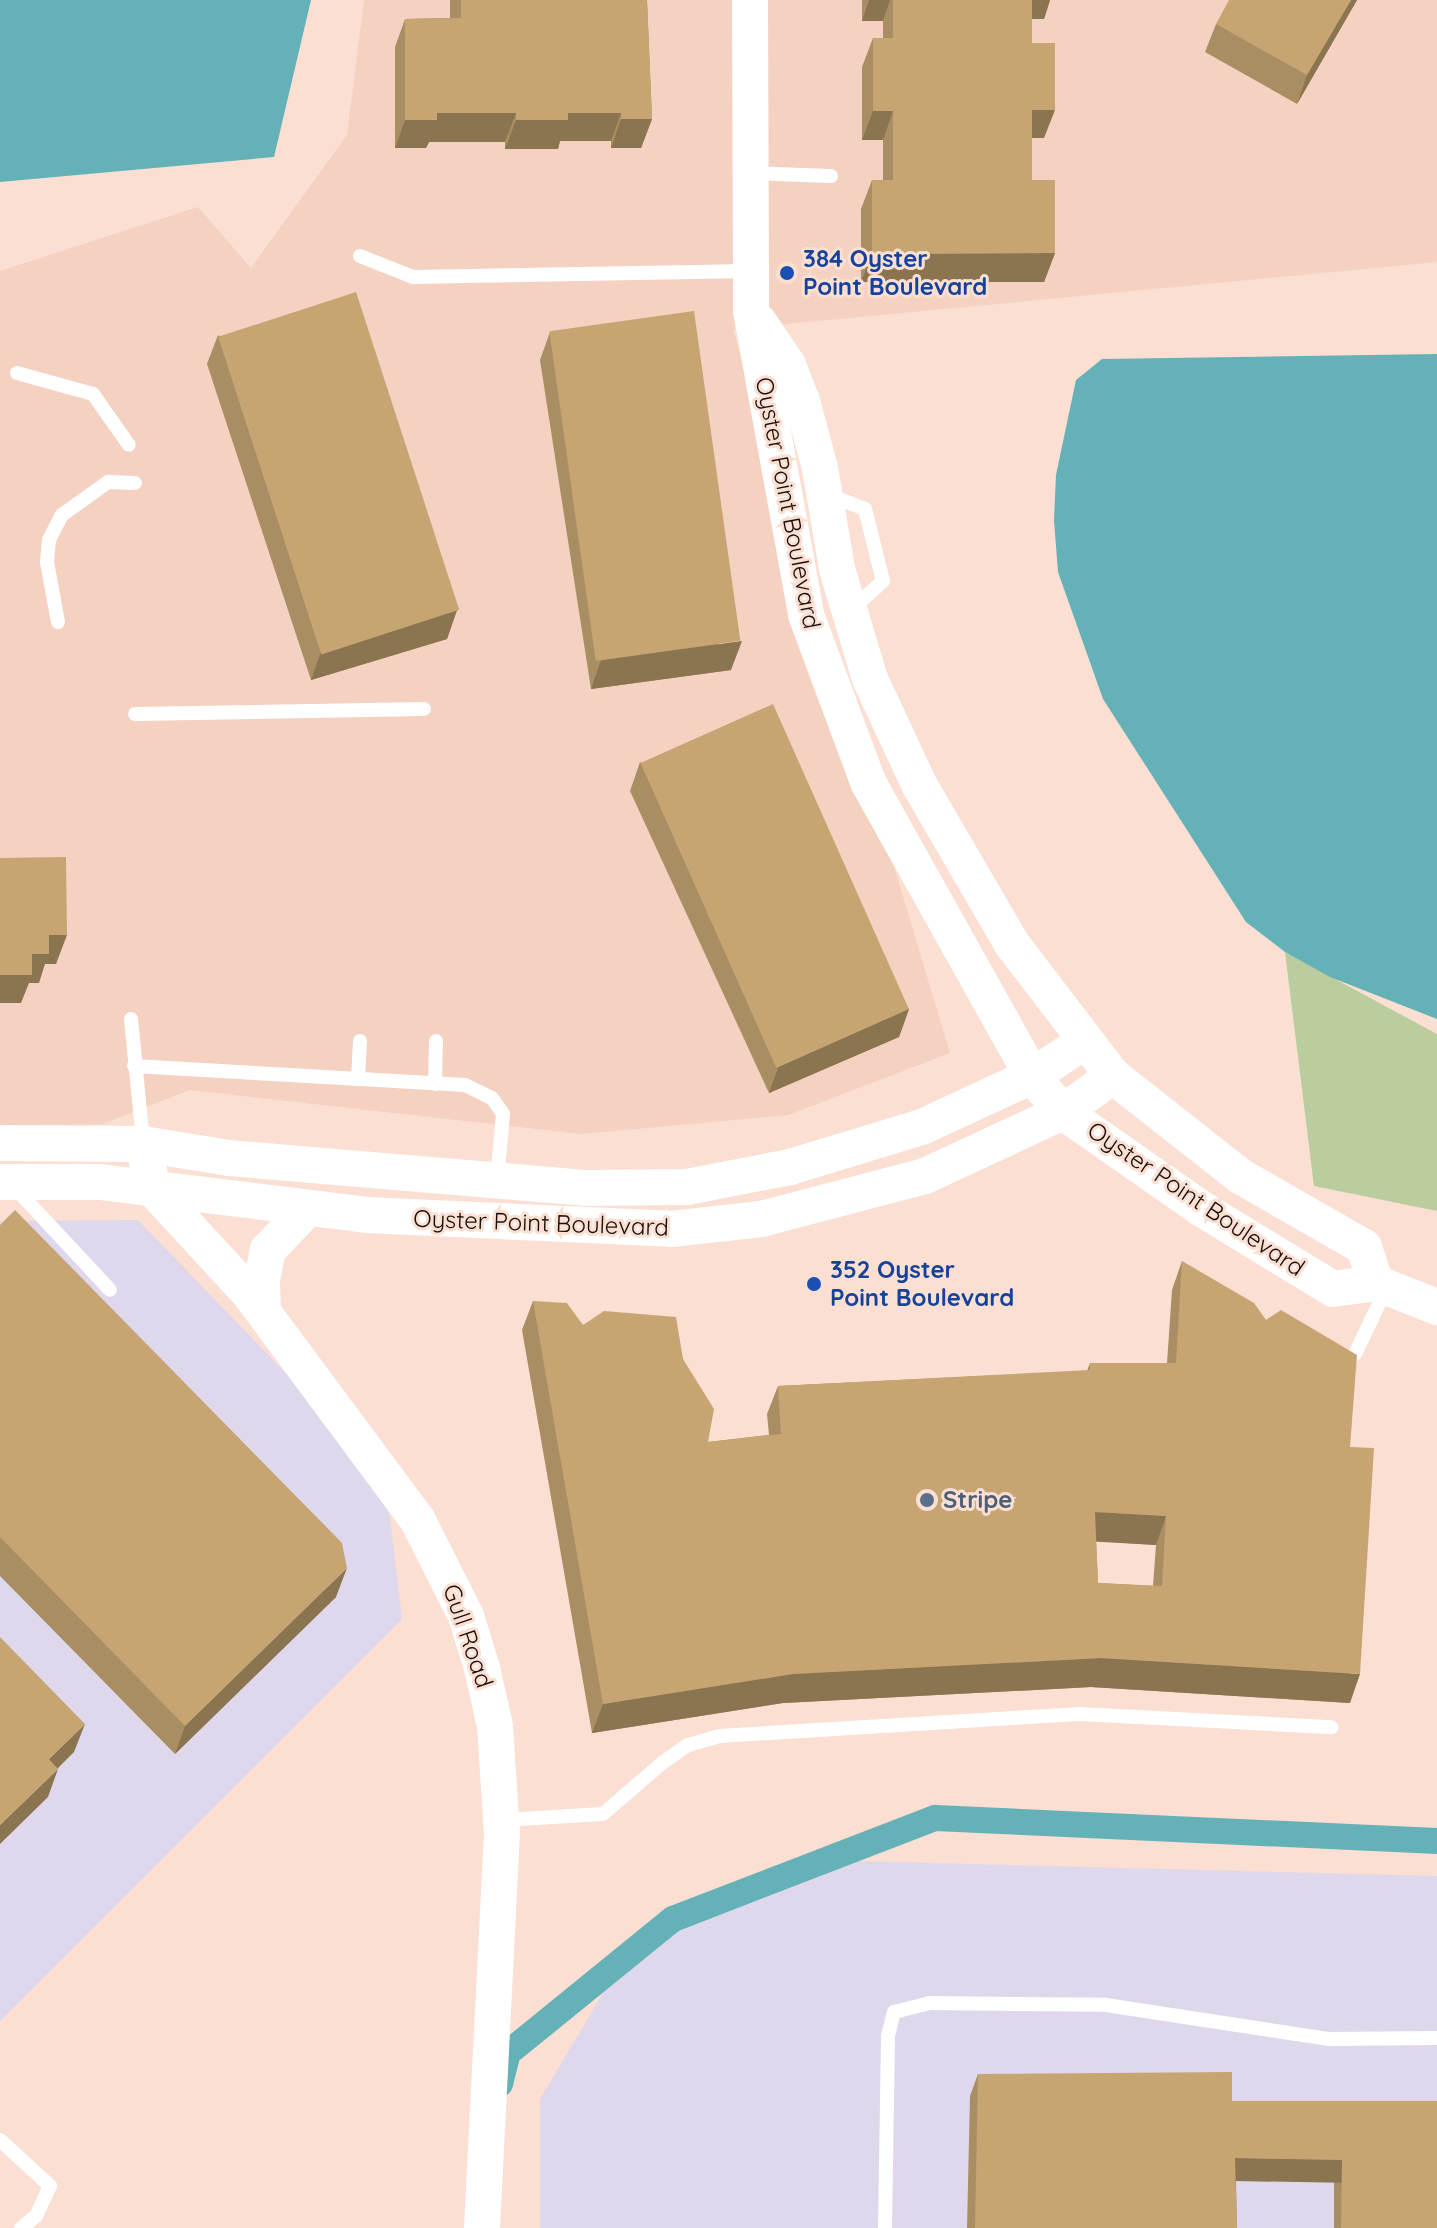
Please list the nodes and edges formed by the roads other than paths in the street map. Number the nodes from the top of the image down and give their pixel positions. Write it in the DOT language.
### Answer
graph roads {
  1 [pos="750,0"];
  2 [pos="749,173"];
  3 [pos="831,176"];
  4 [pos="360,256"];
  5 [pos="751,271"];
  6 [pos="751,311"];
  7 [pos="17,373"];
  8 [pos="129,445"];
  9 [pos="135,483"];
  10 [pos="58,622"];
  11 [pos="865,663"];
  12 [pos="829,676"];
  13 [pos="424,709"];
  14 [pos="135,714"];
  15 [pos="131,1019"];
  16 [pos="360,1041"];
  17 [pos="436,1041"];
  18 [pos="1084,1042"];
  19 [pos="134,1066"];
  20 [pos="1032,1076"];
  21 [pos="1113,1076"];
  22 [pos="358,1079"];
  23 [pos="435,1084"];
  24 [pos="1063,1112"];
  25 [pos="0,1143"];
  26 [pos="143,1144"];
  27 [pos="497,1180"];
  28 [pos="5,1182"];
  29 [pos="153,1189"];
  30 [pos="306,1210"];
  31 [pos="1382,1284"];
  32 [pos="110,1290"];
  33 [pos="1437,1307"];
  34 [pos="263,1311"];
  35 [pos="1355,1354"];
  36 [pos="1332,1727"];
  37 [pos="502,1820"];
  38 [pos="1437,2038"];
  39 [pos="0,2140"];
  40 [pos="21,2228"];
  41 [pos="482,2228"];
  42 [pos="885,2228"];
  1 -- 2 [label="street, Oyster Point Boulevard"];
  2 -- 3 [label="lane"];
  2 -- 5 [label="street, Oyster Point Boulevard"];
  4 -- 5 [label="lane"];
  5 -- 6 [label="street, Oyster Point Boulevard"];
  6 -- 11 [label="street, Oyster Point Boulevard"];
  6 -- 12 [label="street, Oyster Point Boulevard"];
  7 -- 8 [label="lane"];
  9 -- 10 [label="lane"];
  11 -- 12 [label="street"];
  11 -- 18 [label="street, Oyster Point Boulevard"];
  12 -- 20 [label="street, Oyster Point Boulevard"];
  13 -- 14 [label="lane"];
  15 -- 19 [label="lane"];
  16 -- 22 [label="lane"];
  17 -- 23 [label="lane"];
  18 -- 20 [label="street, Oyster Point Boulevard"];
  18 -- 21 [label="street, Oyster Point Boulevard"];
  19 -- 22 [label="lane"];
  19 -- 26 [label="lane"];
  20 -- 24 [label="street, Oyster Point Boulevard"];
  20 -- 27 [label="street, Oyster Point Boulevard"];
  21 -- 24 [label="street, Oyster Point Boulevard"];
  21 -- 31 [label="street, Oyster Point Boulevard"];
  22 -- 23 [label="lane"];
  23 -- 27 [label="lane"];
  24 -- 30 [label="street, Oyster Point Boulevard"];
  24 -- 31 [label="street, Oyster Point Boulevard"];
  25 -- 26 [label="street, Oyster Point Boulevard"];
  26 -- 27 [label="street, Oyster Point Boulevard"];
  26 -- 29 [label="street, Gull Road"];
  28 -- 29 [label="street, Oyster Point Boulevard"];
  28 -- 32 [label="lane"];
  29 -- 30 [label="street, Oyster Point Boulevard"];
  29 -- 34 [label="street, Gull Road"];
  30 -- 34 [label="street"];
  31 -- 33 [label="street"];
  31 -- 35 [label="lane"];
  34 -- 37 [label="street, Gull Road"];
  36 -- 37 [label="lane"];
  37 -- 41 [label="street, Gull Road"];
  38 -- 42 [label="lane"];
  39 -- 40 [label="lane"];
}
